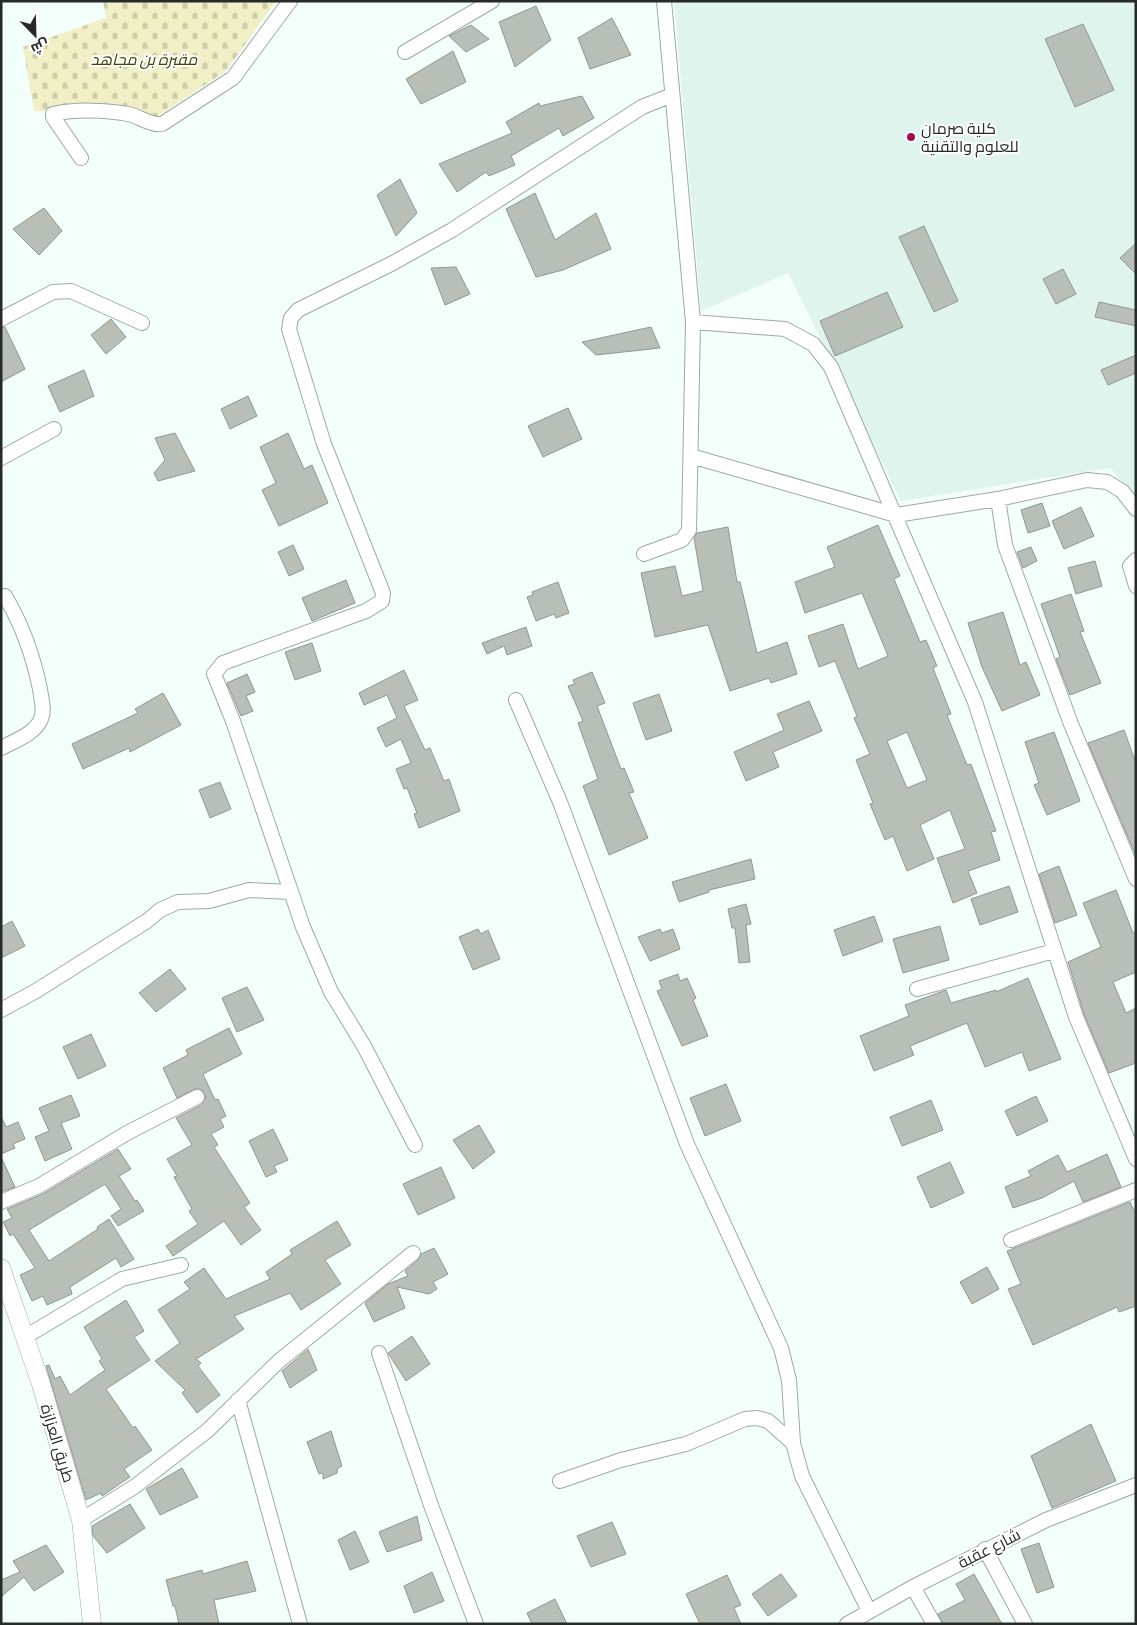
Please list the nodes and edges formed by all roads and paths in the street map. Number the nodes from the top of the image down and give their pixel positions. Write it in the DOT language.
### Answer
graph roads {
  1 [pos="290,1"];
  2 [pos="492,1"];
  3 [pos="664,1"];
  4 [pos="405,52"];
  5 [pos="672,95"];
  6 [pos="81,158"];
  7 [pos="1,319"];
  8 [pos="693,322"];
  9 [pos="142,323"];
  10 [pos="54,429"];
  11 [pos="691,456"];
  12 [pos="1,458"];
  13 [pos="998,499"];
  14 [pos="1136,509"];
  15 [pos="896,515"];
  16 [pos="644,554"];
  17 [pos="1136,560"];
  18 [pos="1136,586"];
  19 [pos="5,596"];
  20 [pos="516,700"];
  21 [pos="1,748"];
  22 [pos="1136,879"];
  23 [pos="290,892"];
  24 [pos="1054,951"];
  25 [pos="917,989"];
  26 [pos="1,1010"];
  27 [pos="197,1097"];
  28 [pos="415,1145"];
  29 [pos="1136,1159"];
  30 [pos="1136,1190"];
  31 [pos="1,1202"];
  32 [pos="1011,1240"];
  33 [pos="413,1253"];
  34 [pos="182,1265"];
  35 [pos="1,1268"];
  36 [pos="25,1337"];
  37 [pos="379,1353"];
  38 [pos="238,1400"];
  39 [pos="793,1444"];
  40 [pos="560,1482"];
  41 [pos="1136,1485"];
  42 [pos="81,1520"];
  43 [pos="985,1549"];
  44 [pos="913,1587"];
  45 [pos="869,1611"];
  46 [pos="92,1624"];
  47 [pos="300,1624"];
  48 [pos="476,1624"];
  49 [pos="847,1624"];
  50 [pos="934,1624"];
  51 [pos="1025,1624"];
  1 -- 6 [label="street"];
  2 -- 4 [label="street"];
  3 -- 5 [label="street"];
  5 -- 8 [label="street"];
  5 -- 23 [label="street"];
  7 -- 9 [label="street"];
  8 -- 11 [label="street"];
  8 -- 15 [label="street"];
  10 -- 12 [label="street"];
  11 -- 15 [label="street"];
  11 -- 16 [label="street"];
  13 -- 14 [label="street"];
  13 -- 15 [label="street"];
  13 -- 22 [label="street"];
  15 -- 24 [label="street"];
  17 -- 18 [label="street"];
  19 -- 21 [label="street"];
  20 -- 39 [label="street"];
  23 -- 26 [label="street"];
  23 -- 28 [label="street"];
  24 -- 25 [label="street"];
  24 -- 29 [label="street"];
  27 -- 31 [label="street"];
  30 -- 32 [label="street"];
  33 -- 38 [label="street"];
  34 -- 36 [label="street"];
  35 -- 36 [label="street, طريق العزازة"];
  36 -- 42 [label="street, طريق العزازة"];
  37 -- 48 [label="street"];
  38 -- 42 [label="street"];
  38 -- 47 [label="street"];
  39 -- 40 [label="street"];
  39 -- 45 [label="street"];
  41 -- 43 [label="street, شارع عقبة"];
  42 -- 46 [label="street, طريق العزازة"];
  43 -- 44 [label="street, شارع عقبة"];
  43 -- 51 [label="street"];
  44 -- 45 [label="street, شارع عقبة"];
  44 -- 50 [label="street"];
  45 -- 49 [label="street, شارع عقبة"];
}
